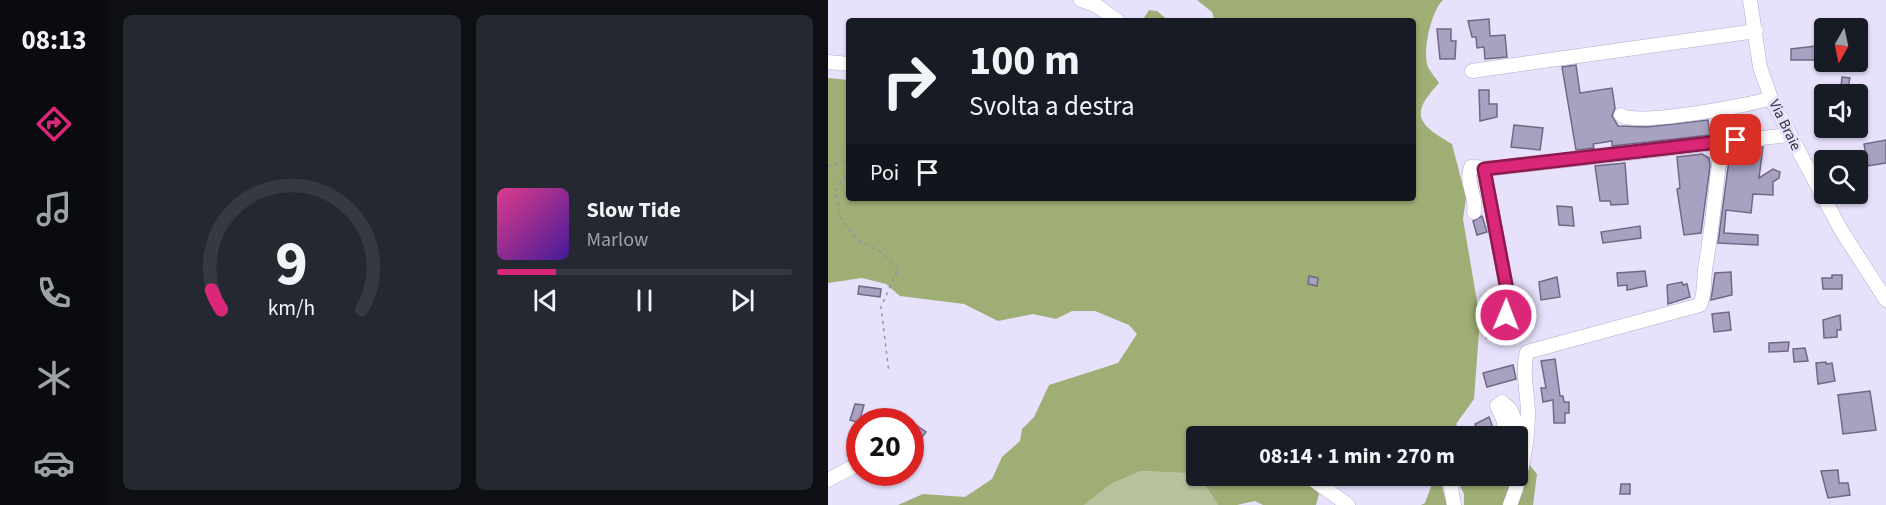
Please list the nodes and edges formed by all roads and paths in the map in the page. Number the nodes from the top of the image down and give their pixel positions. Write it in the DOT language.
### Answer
graph roads {
  1 [pos="1081,0"];
  2 [pos="1750,0"];
  3 [pos="1114,18"];
  4 [pos="1756,31"];
  5 [pos="828,62"];
  6 [pos="846,64"];
  7 [pos="1472,71"];
  8 [pos="1771,98"];
  9 [pos="1621,115"];
  10 [pos="1789,135"];
  11 [pos="1722,142"];
  12 [pos="846,162"];
  13 [pos="828,166"];
  14 [pos="1484,169"];
  15 [pos="846,174"];
  16 [pos="1474,212"];
  17 [pos="1886,300"];
  18 [pos="1506,315"];
  19 [pos="889,374"];
  20 [pos="1504,426"];
  21 [pos="1517,426"];
  22 [pos="1527,426"];
  23 [pos="846,470"];
  24 [pos="828,480"];
  25 [pos="1322,486"];
  26 [pos="1451,486"];
  27 [pos="1517,486"];
  28 [pos="1348,505"];
  29 [pos="1454,505"];
  30 [pos="1510,505"];
  1 -- 3 [label="street"];
  2 -- 4 [label="street, Via Braie"];
  4 -- 7 [label="street"];
  4 -- 8 [label="street, Via Braie"];
  5 -- 6 [label="street"];
  8 -- 9 [label="street"];
  8 -- 10 [label="street, Via Braie"];
  10 -- 11 [label="street"];
  10 -- 17 [label="street, Via Braie"];
  11 -- 14 [label="street"];
  11 -- 22 [label="street"];
  12 -- 13 [label="path"];
  14 -- 16 [label="street"];
  14 -- 18 [label="street"];
  15 -- 19 [label="path"];
  20 -- 21 [label="street"];
  23 -- 24 [label="street"];
  25 -- 28 [label="street"];
  26 -- 29 [label="street"];
  27 -- 30 [label="street"];
}
